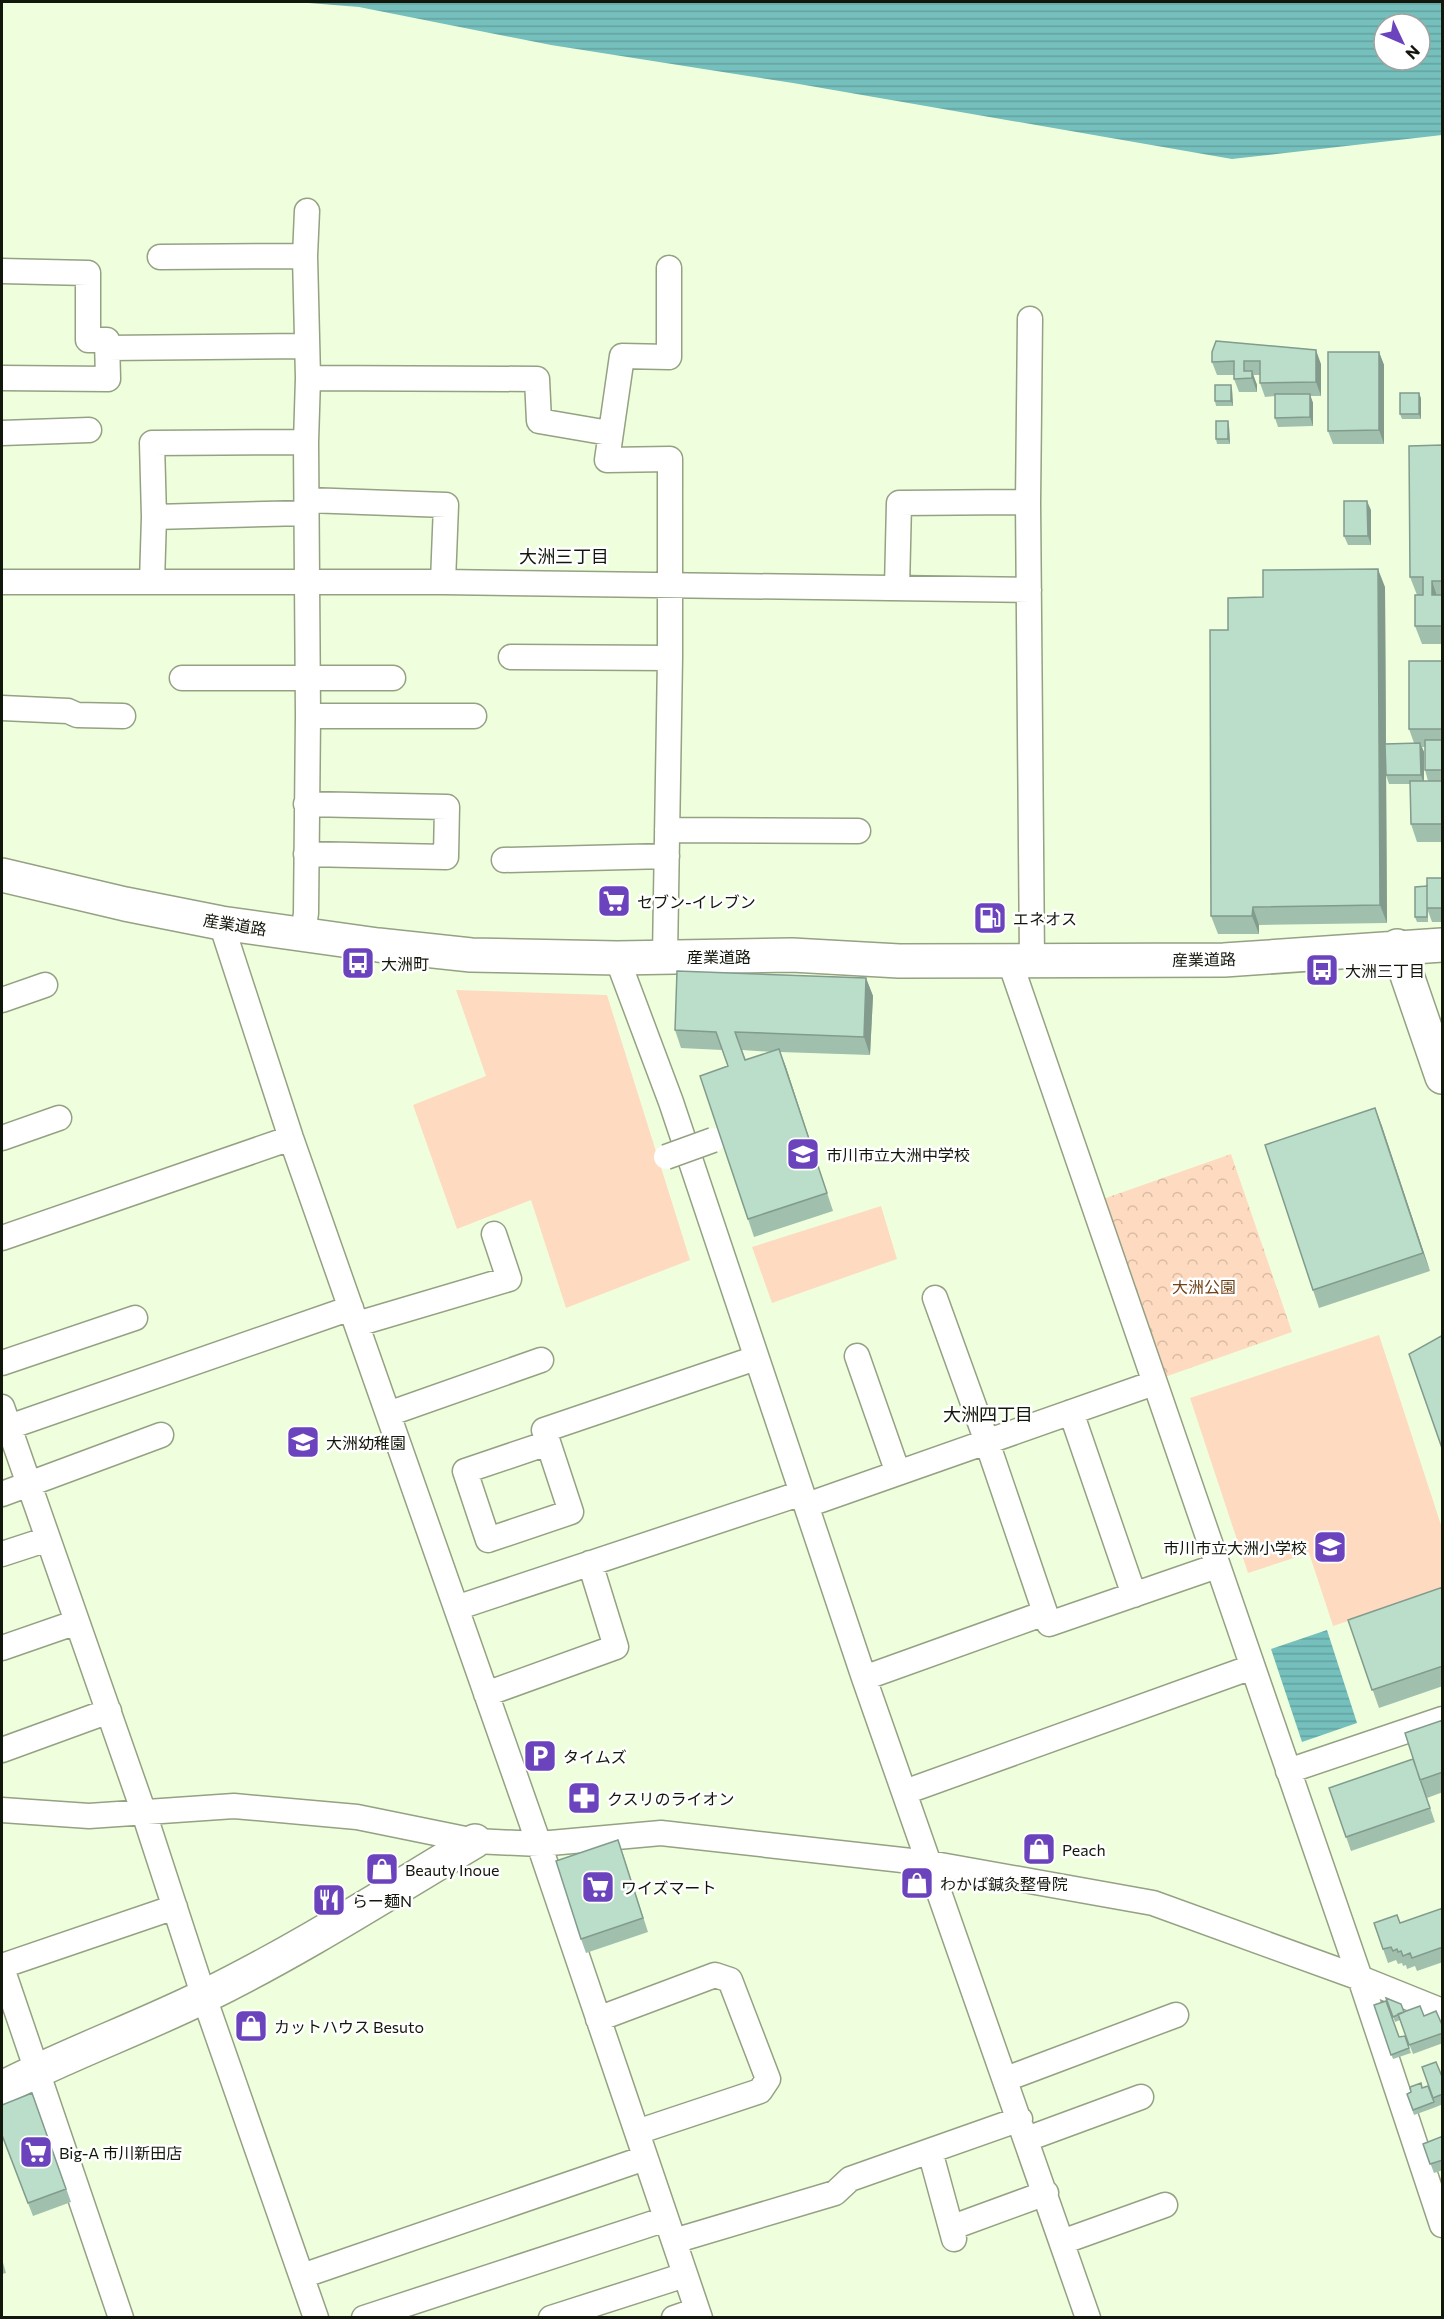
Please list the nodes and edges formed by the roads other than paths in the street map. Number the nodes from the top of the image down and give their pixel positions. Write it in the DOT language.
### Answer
graph roads {
  1 [pos="308,211"];
  2 [pos="305,256"];
  3 [pos="160,257"];
  4 [pos="669,268"];
  5 [pos="2,271"];
  6 [pos="1030,319"];
  7 [pos="306,346"];
  8 [pos="108,348"];
  9 [pos="2,378"];
  10 [pos="308,378"];
  11 [pos="89,430"];
  12 [pos="609,433"];
  13 [pos="2,434"];
  14 [pos="306,442"];
  15 [pos="1029,502"];
  16 [pos="306,507"];
  17 [pos="154,517"];
  18 [pos="2,582"];
  19 [pos="152,582"];
  20 [pos="307,582"];
  21 [pos="444,582"];
  22 [pos="668,585"];
  23 [pos="897,588"];
  24 [pos="1029,590"];
  25 [pos="511,657"];
  26 [pos="670,658"];
  27 [pos="182,678"];
  28 [pos="393,678"];
  29 [pos="308,680"];
  30 [pos="2,708"];
  31 [pos="123,716"];
  32 [pos="308,716"];
  33 [pos="474,716"];
  34 [pos="306,804"];
  35 [pos="667,830"];
  36 [pos="858,831"];
  37 [pos="306,854"];
  38 [pos="667,855"];
  39 [pos="504,860"];
  40 [pos="2,875"];
  41 [pos="221,923"];
  42 [pos="303,935"];
  43 [pos="1443,945"];
  44 [pos="1397,946"];
  45 [pos="665,956"];
  46 [pos="617,958"];
  47 [pos="1021,962"];
  48 [pos="45,985"];
  49 [pos="2,1000"];
  50 [pos="1443,1077"];
  51 [pos="59,1118"];
  52 [pos="2,1138"];
  53 [pos="291,1138"];
  54 [pos="713,1140"];
  55 [pos="666,1157"];
  56 [pos="494,1234"];
  57 [pos="2,1238"];
  58 [pos="935,1298"];
  59 [pos="354,1316"];
  60 [pos="135,1318"];
  61 [pos="857,1356"];
  62 [pos="756,1358"];
  63 [pos="541,1360"];
  64 [pos="2,1363"];
  65 [pos="1154,1383"];
  66 [pos="1071,1412"];
  67 [pos="388,1414"];
  68 [pos="5,1417"];
  69 [pos="161,1435"];
  70 [pos="987,1442"];
  71 [pos="548,1443"];
  72 [pos="898,1473"];
  73 [pos="29,1485"];
  74 [pos="2,1494"];
  75 [pos="805,1499"];
  76 [pos="48,1539"];
  77 [pos="2,1554"];
  78 [pos="590,1563"];
  79 [pos="1217,1566"];
  80 [pos="1134,1595"];
  81 [pos="456,1608"];
  82 [pos="1045,1613"];
  83 [pos="77,1622"];
  84 [pos="2,1648"];
  85 [pos="1252,1666"];
  86 [pos="864,1678"];
  87 [pos="486,1694"];
  88 [pos="109,1711"];
  89 [pos="1443,1719"];
  90 [pos="2,1750"];
  91 [pos="1288,1771"];
  92 [pos="905,1792"];
  93 [pos="2,1810"];
  94 [pos="144,1813"];
  95 [pos="475,1841"];
  96 [pos="539,1844"];
  97 [pos="929,1863"];
  98 [pos="175,1907"];
  99 [pos="2,1967"];
  100 [pos="1360,1978"];
  101 [pos="204,1997"];
  102 [pos="1443,2011"];
  103 [pos="1176,2015"];
  104 [pos="598,2019"];
  105 [pos="36,2071"];
  106 [pos="1006,2079"];
  107 [pos="2,2088"];
  108 [pos="1141,2097"];
  109 [pos="1023,2129"];
  110 [pos="637,2132"];
  111 [pos="930,2151"];
  112 [pos="645,2158"];
  113 [pos="1046,2193"];
  114 [pos="1165,2205"];
  115 [pos="1443,2225"];
  116 [pos="670,2230"];
  117 [pos="1062,2242"];
  118 [pos="685,2275"];
  119 [pos="302,2276"];
  120 [pos="698,2314"];
  121 [pos="121,2318"];
  122 [pos="316,2318"];
  123 [pos="364,2318"];
  124 [pos="551,2318"];
  125 [pos="674,2318"];
  126 [pos="1088,2318"];
  1 -- 2 [label="street"];
  2 -- 3 [label="street"];
  2 -- 7 [label="street"];
  4 -- 12 [label="street"];
  5 -- 8 [label="street"];
  6 -- 15 [label="street"];
  7 -- 8 [label="street"];
  7 -- 10 [label="street"];
  8 -- 9 [label="street"];
  10 -- 12 [label="street"];
  10 -- 14 [label="street"];
  11 -- 13 [label="street"];
  12 -- 22 [label="street"];
  14 -- 16 [label="street"];
  14 -- 17 [label="street"];
  15 -- 23 [label="street"];
  15 -- 24 [label="street"];
  16 -- 17 [label="street"];
  16 -- 20 [label="street"];
  16 -- 21 [label="street"];
  17 -- 19 [label="street"];
  18 -- 19 [label="street"];
  19 -- 20 [label="street"];
  20 -- 21 [label="street"];
  20 -- 29 [label="street"];
  21 -- 22 [label="street"];
  22 -- 23 [label="street"];
  22 -- 26 [label="street"];
  23 -- 24 [label="street"];
  24 -- 47 [label="street"];
  25 -- 26 [label="street"];
  26 -- 35 [label="street"];
  27 -- 29 [label="street"];
  28 -- 29 [label="street"];
  29 -- 32 [label="street"];
  30 -- 31 [label="street"];
  32 -- 33 [label="street"];
  32 -- 34 [label="street"];
  34 -- 37 [label="street"];
  34 -- 37 [label="street"];
  35 -- 36 [label="street"];
  35 -- 38 [label="street"];
  37 -- 42 [label="street"];
  38 -- 39 [label="street"];
  38 -- 45 [label="street"];
  40 -- 41 [label="main road, 産業道路"];
  41 -- 42 [label="main road, 産業道路"];
  41 -- 53 [label="street"];
  42 -- 46 [label="main road, 産業道路"];
  43 -- 44 [label="main road, 産業道路"];
  44 -- 47 [label="main road, 産業道路"];
  44 -- 50 [label="main road"];
  45 -- 46 [label="main road, 産業道路"];
  45 -- 47 [label="main road, 産業道路"];
  46 -- 62 [label="street"];
  47 -- 65 [label="street"];
  48 -- 49 [label="street"];
  51 -- 52 [label="street"];
  53 -- 57 [label="street"];
  53 -- 59 [label="street"];
  54 -- 55 [label="street, bridge"];
  56 -- 59 [label="street"];
  58 -- 70 [label="street"];
  59 -- 67 [label="street"];
  59 -- 68 [label="street"];
  60 -- 64 [label="street"];
  61 -- 72 [label="street"];
  62 -- 71 [label="street"];
  62 -- 75 [label="street"];
  63 -- 67 [label="street"];
  65 -- 66 [label="street"];
  65 -- 79 [label="street"];
  66 -- 70 [label="street"];
  66 -- 80 [label="street"];
  67 -- 81 [label="street"];
  68 -- 73 [label="street"];
  69 -- 73 [label="street"];
  70 -- 72 [label="street"];
  70 -- 82 [label="street"];
  71 -- 71 [label="street"];
  72 -- 75 [label="street"];
  73 -- 74 [label="street"];
  73 -- 76 [label="street"];
  75 -- 78 [label="street"];
  75 -- 86 [label="street"];
  76 -- 77 [label="street"];
  76 -- 83 [label="street"];
  78 -- 81 [label="street"];
  78 -- 87 [label="street"];
  79 -- 80 [label="street"];
  79 -- 85 [label="street"];
  80 -- 82 [label="street"];
  81 -- 87 [label="street"];
  82 -- 86 [label="street"];
  83 -- 84 [label="street"];
  83 -- 88 [label="street"];
  85 -- 91 [label="street"];
  85 -- 92 [label="street"];
  86 -- 92 [label="street"];
  87 -- 96 [label="street"];
  88 -- 90 [label="street"];
  88 -- 94 [label="street"];
  89 -- 91 [label="street"];
  91 -- 100 [label="street"];
  92 -- 97 [label="street"];
  93 -- 94 [label="street"];
  94 -- 95 [label="street"];
  94 -- 98 [label="street"];
  95 -- 96 [label="street"];
  95 -- 101 [label="main road"];
  96 -- 97 [label="street"];
  96 -- 104 [label="street"];
  97 -- 100 [label="street"];
  97 -- 106 [label="street"];
  98 -- 99 [label="street"];
  98 -- 101 [label="street"];
  99 -- 105 [label="street"];
  100 -- 102 [label="street"];
  100 -- 115 [label="street"];
  101 -- 105 [label="main road"];
  101 -- 119 [label="street"];
  103 -- 106 [label="street"];
  104 -- 110 [label="street"];
  104 -- 110 [label="street"];
  105 -- 107 [label="main road"];
  105 -- 121 [label="street"];
  106 -- 109 [label="street"];
  108 -- 109 [label="street"];
  109 -- 111 [label="street"];
  109 -- 113 [label="street"];
  110 -- 112 [label="street"];
  111 -- 113 [label="street"];
  111 -- 116 [label="street"];
  112 -- 116 [label="street"];
  112 -- 119 [label="street"];
  113 -- 117 [label="street"];
  114 -- 117 [label="street"];
  116 -- 118 [label="street"];
  116 -- 123 [label="street"];
  117 -- 126 [label="street"];
  118 -- 120 [label="street"];
  118 -- 124 [label="street"];
  119 -- 122 [label="street"];
  120 -- 125 [label="street"];
}
